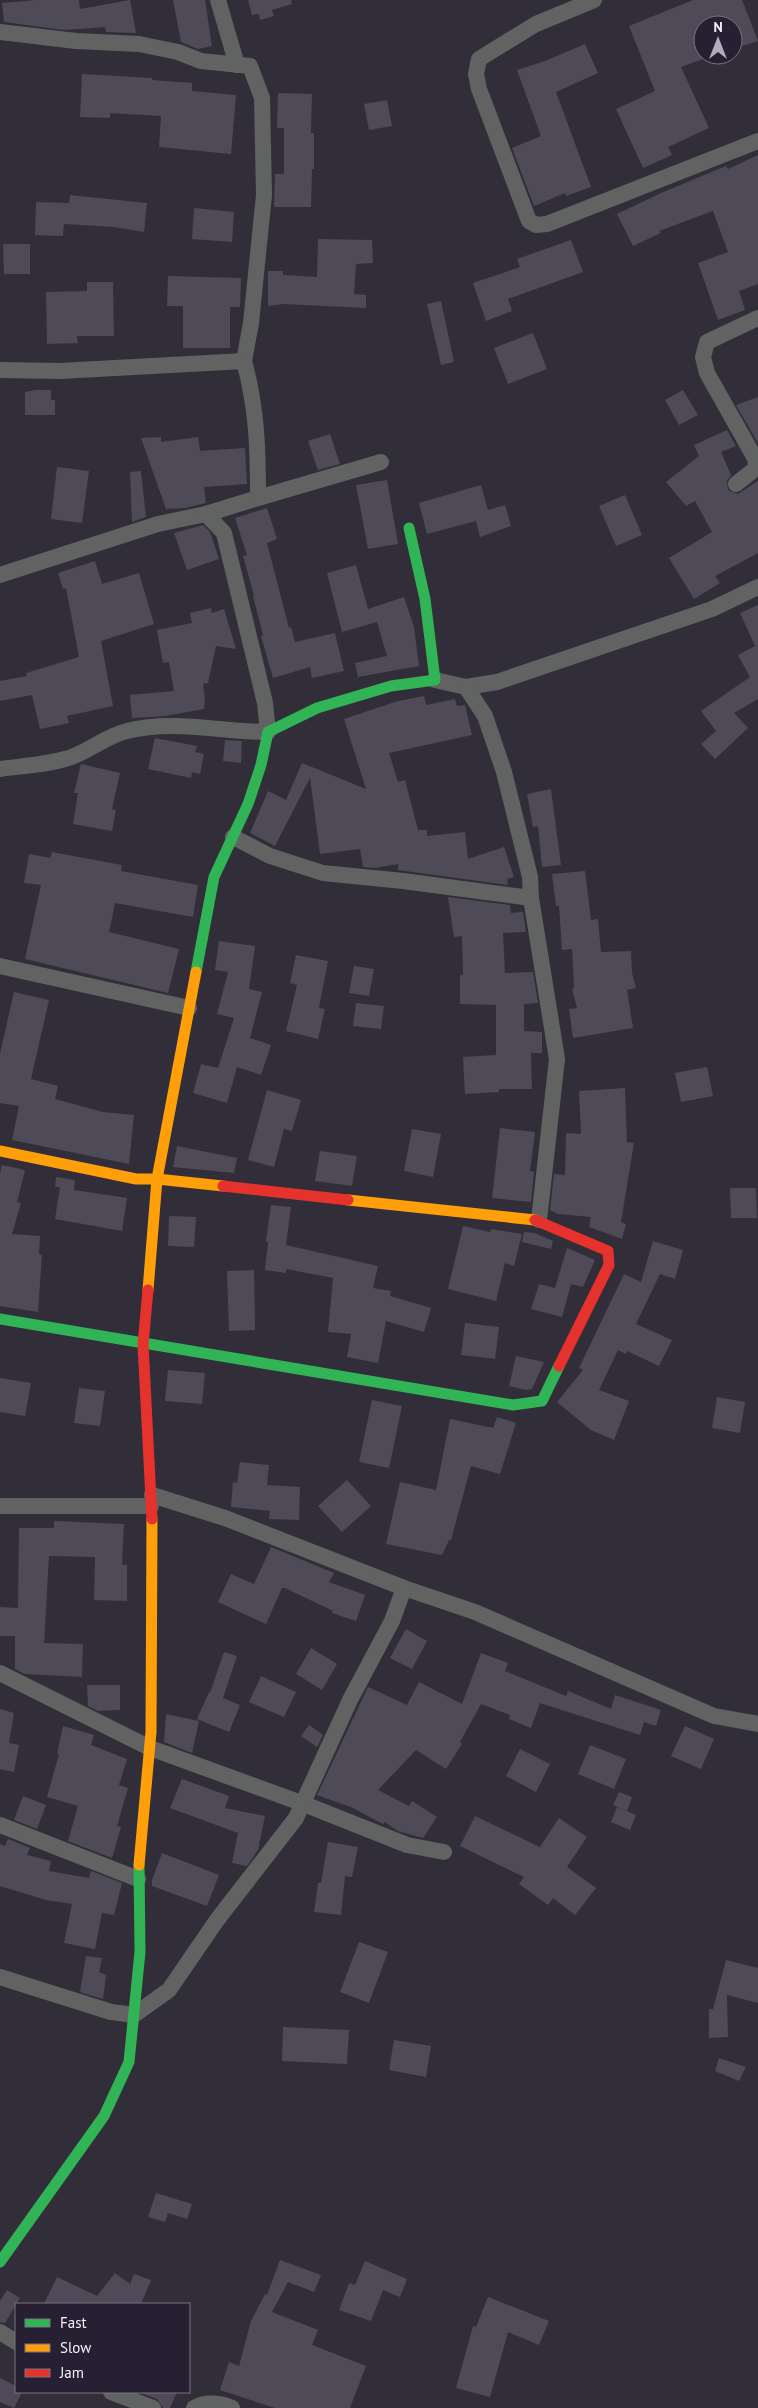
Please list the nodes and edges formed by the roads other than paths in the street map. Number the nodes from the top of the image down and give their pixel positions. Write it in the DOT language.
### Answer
graph roads {
  1 [pos="218,0"];
  2 [pos="594,0"];
  3 [pos="0,32"];
  4 [pos="237,65"];
  5 [pos="758,141"];
  6 [pos="758,318"];
  7 [pos="244,361"];
  8 [pos="0,370"];
  9 [pos="381,462"];
  10 [pos="736,484"];
  11 [pos="258,498"];
  12 [pos="206,514"];
  13 [pos="409,528"];
  14 [pos="0,575"];
  15 [pos="758,587"];
  16 [pos="435,680"];
  17 [pos="466,687"];
  18 [pos="268,732"];
  19 [pos="0,769"];
  20 [pos="234,837"];
  21 [pos="530,898"];
  22 [pos="0,966"];
  23 [pos="189,1008"];
  24 [pos="0,1151"];
  25 [pos="157,1179"];
  26 [pos="539,1220"];
  27 [pos="0,1319"];
  28 [pos="143,1344"];
  29 [pos="151,1501"];
  30 [pos="0,1506"];
  31 [pos="404,1588"];
  32 [pos="0,1673"];
  33 [pos="758,1724"];
  34 [pos="150,1748"];
  35 [pos="304,1804"];
  36 [pos="0,1825"];
  37 [pos="444,1852"];
  38 [pos="138,1879"];
  39 [pos="0,1978"];
  40 [pos="134,2015"];
  41 [pos="0,2262"];
  42 [pos="0,2332"];
  43 [pos="15,2341"];
  44 [pos="114,2393"];
  45 [pos="153,2408"];
  46 [pos="194,2408"];
  47 [pos="232,2408"];
  1 -- 4 [label="street"];
  2 -- 5 [label="street"];
  3 -- 4 [label="street"];
  4 -- 7 [label="street"];
  6 -- 10 [label="street"];
  7 -- 8 [label="street"];
  7 -- 11 [label="street"];
  9 -- 11 [label="street"];
  11 -- 12 [label="street"];
  12 -- 14 [label="street"];
  12 -- 18 [label="street"];
  13 -- 16 [label="street"];
  15 -- 17 [label="street"];
  16 -- 17 [label="street"];
  16 -- 18 [label="street"];
  17 -- 21 [label="street"];
  18 -- 19 [label="street"];
  18 -- 20 [label="street"];
  20 -- 21 [label="street"];
  20 -- 23 [label="street"];
  21 -- 26 [label="street"];
  22 -- 23 [label="street"];
  23 -- 25 [label="street"];
  24 -- 25 [label="street"];
  25 -- 26 [label="street"];
  25 -- 28 [label="street"];
  26 -- 28 [label="street"];
  27 -- 28 [label="street"];
  28 -- 29 [label="street"];
  29 -- 30 [label="street"];
  29 -- 31 [label="street"];
  29 -- 34 [label="street"];
  31 -- 33 [label="street"];
  31 -- 35 [label="street"];
  32 -- 34 [label="street"];
  34 -- 35 [label="street"];
  34 -- 38 [label="street"];
  35 -- 37 [label="street"];
  35 -- 40 [label="street"];
  36 -- 38 [label="street"];
  38 -- 40 [label="street"];
  39 -- 40 [label="street"];
  40 -- 41 [label="street"];
  42 -- 43 [label="street"];
  44 -- 45 [label="street"];
  46 -- 47 [label="street"];
}
